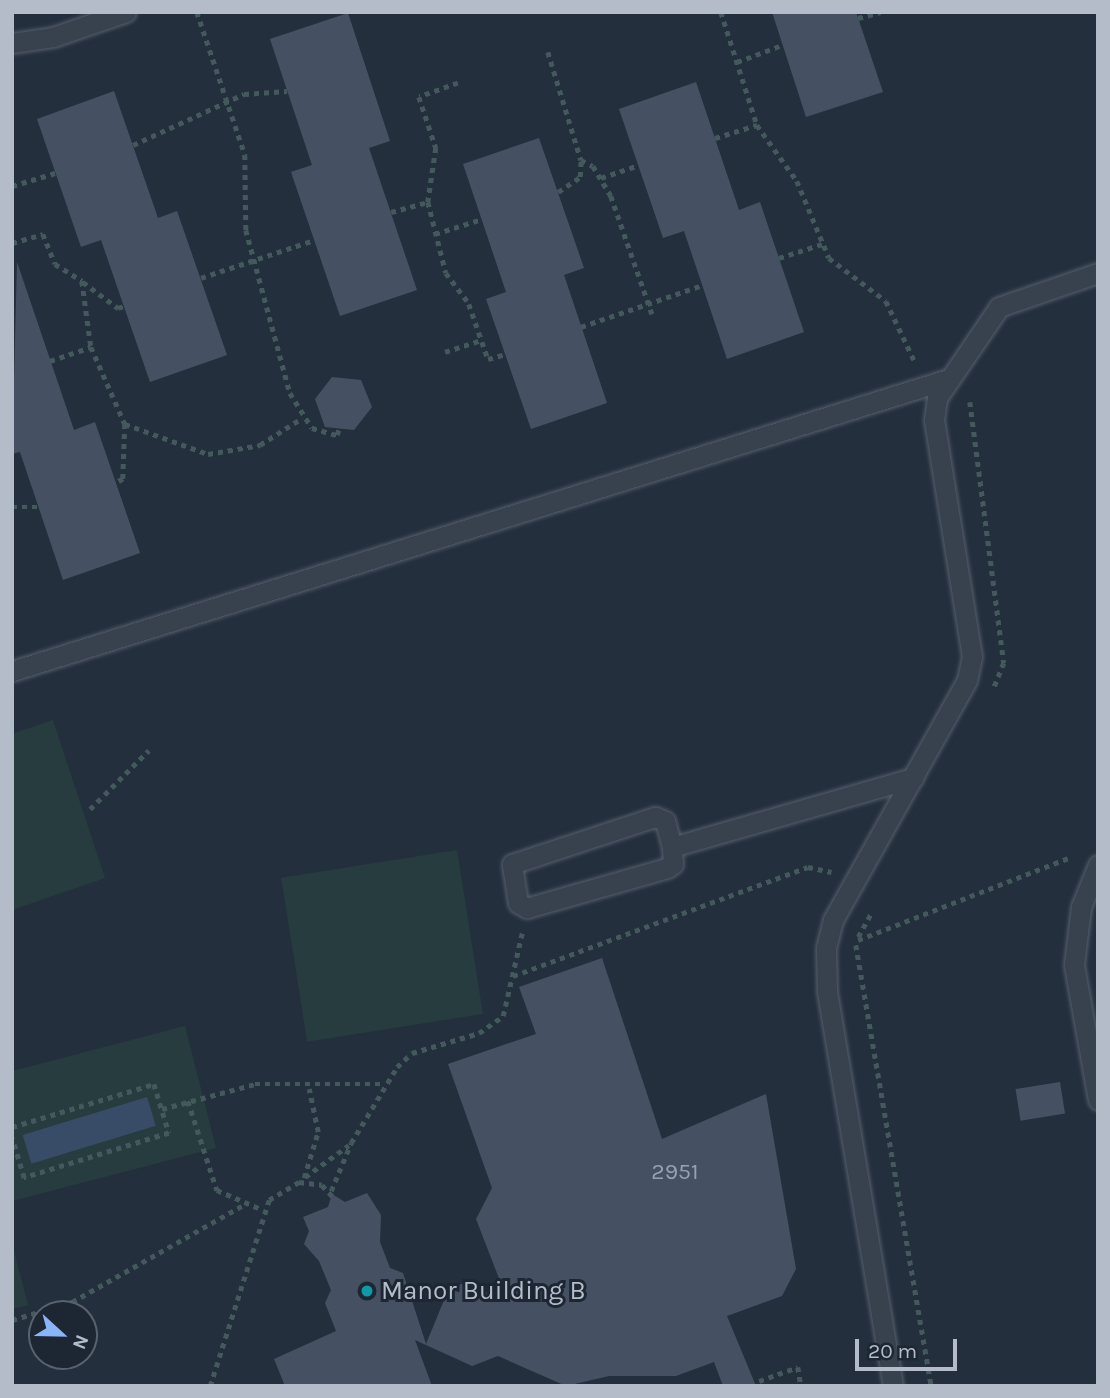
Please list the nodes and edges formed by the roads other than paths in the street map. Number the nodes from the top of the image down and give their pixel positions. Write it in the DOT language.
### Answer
graph roads {
  1 [pos="126,12"];
  2 [pos="12,43"];
  3 [pos="1098,273"];
  4 [pos="945,380"];
  5 [pos="12,671"];
  6 [pos="913,778"];
  7 [pos="672,847"];
  8 [pos="1098,865"];
  9 [pos="1098,1100"];
  10 [pos="893,1386"];
  1 -- 2 [label="lane"];
  3 -- 4 [label="lane"];
  4 -- 5 [label="lane"];
  4 -- 6 [label="lane"];
  6 -- 7 [label="lane"];
  6 -- 10 [label="lane"];
  7 -- 7 [label="lane"];
  8 -- 9 [label="lane"];
}
